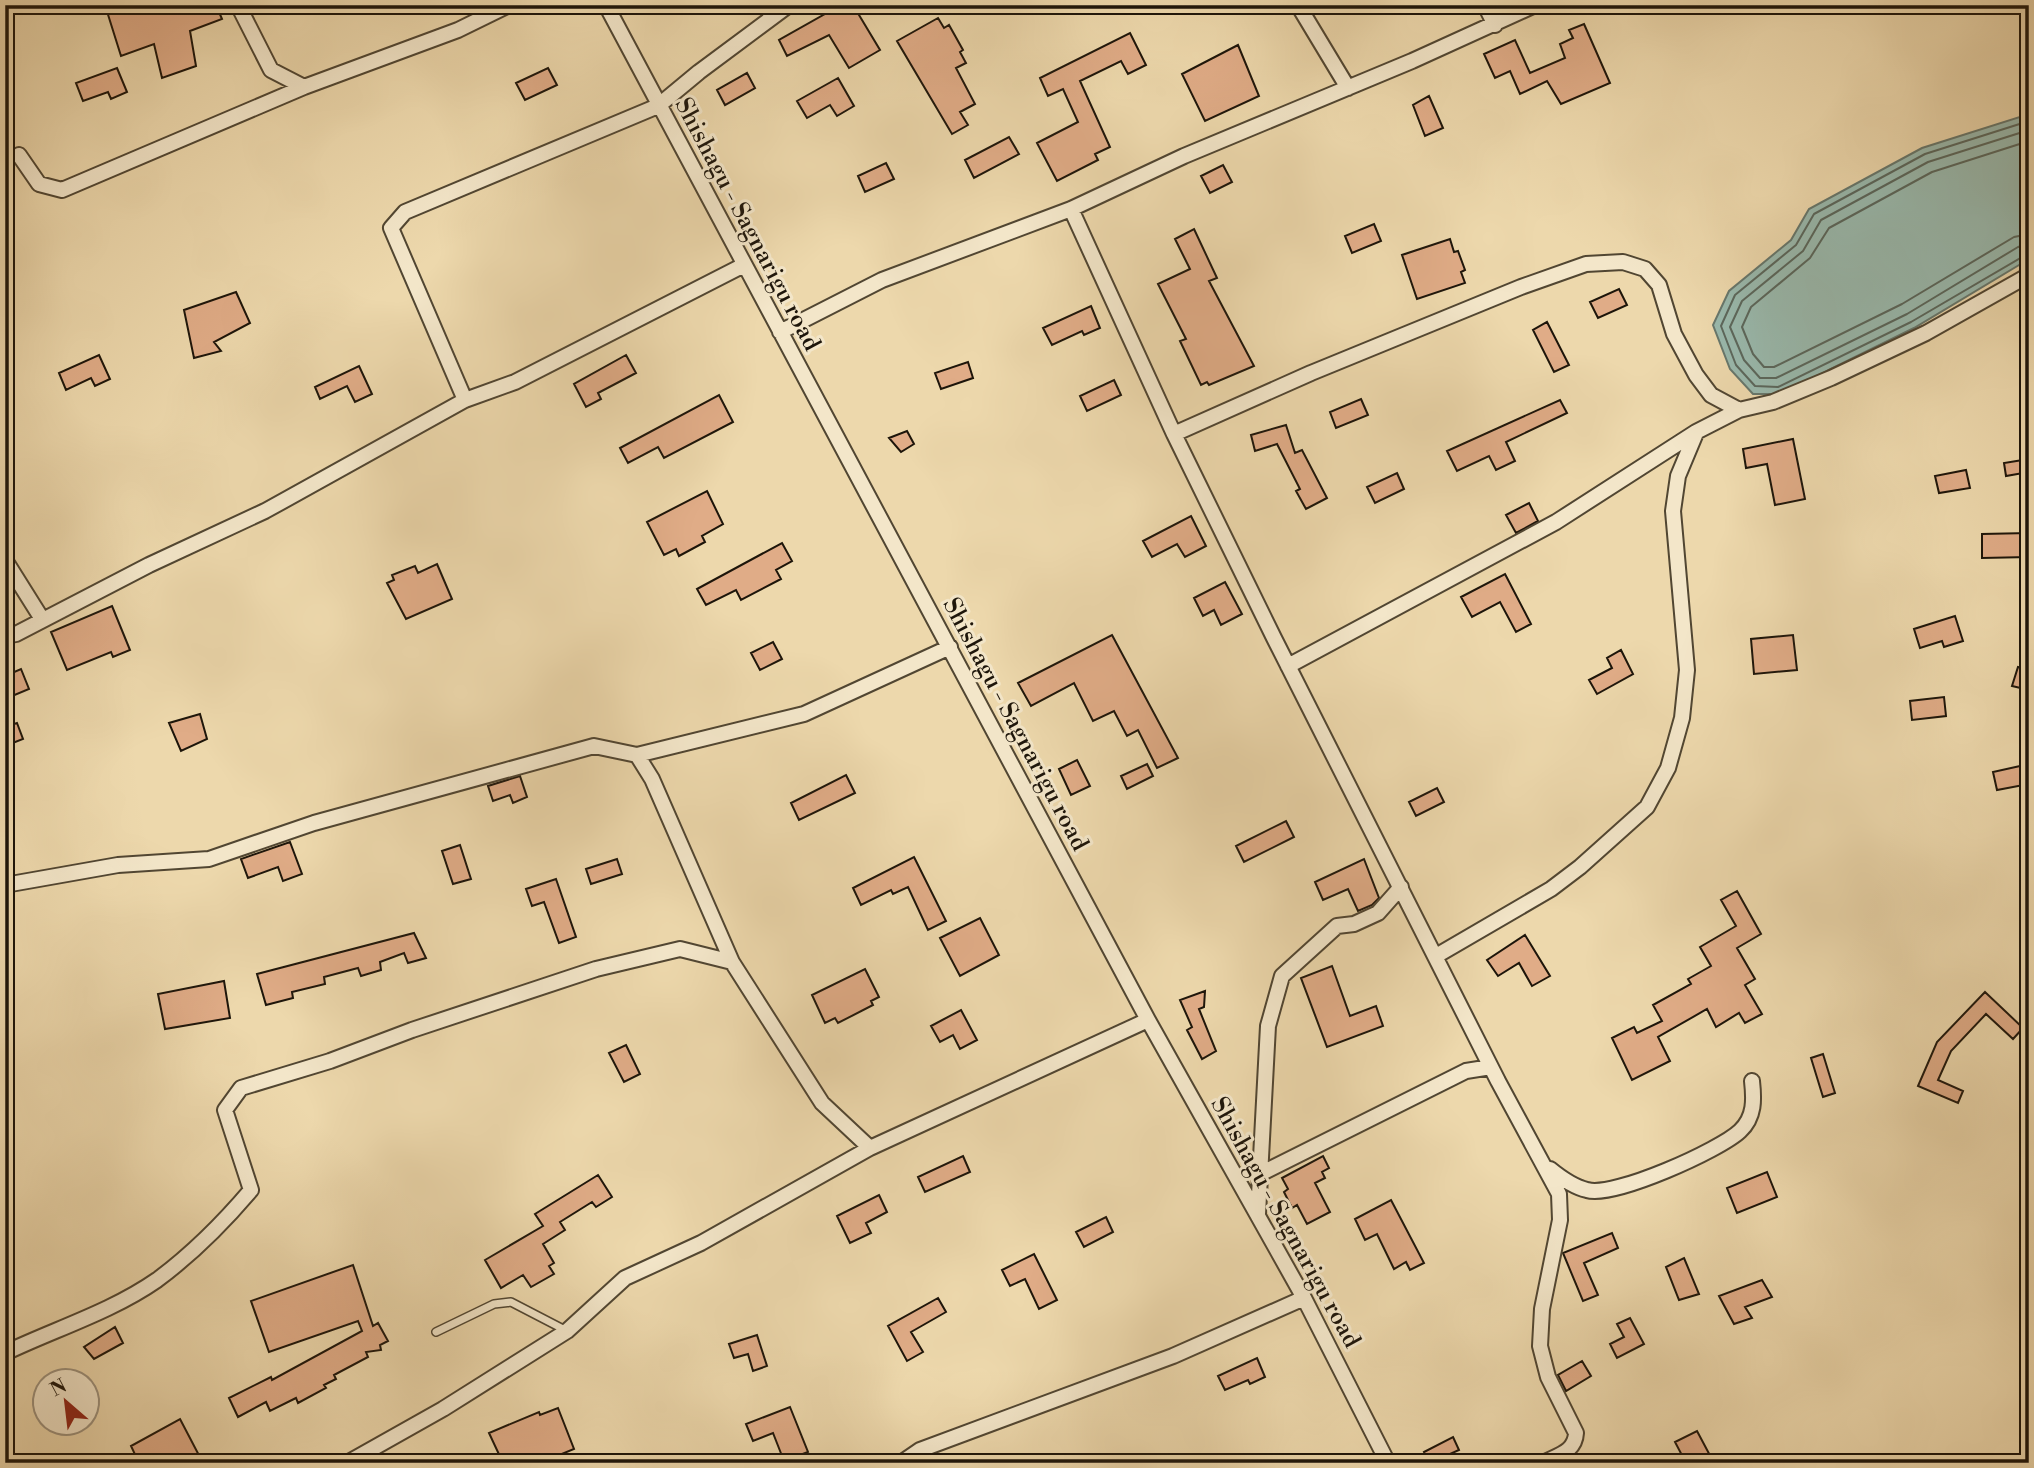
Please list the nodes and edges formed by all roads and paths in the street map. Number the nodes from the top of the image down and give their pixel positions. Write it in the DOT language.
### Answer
graph roads {
  1 [pos="239,5"];
  2 [pos="509,5"];
  3 [pos="606,5"];
  4 [pos="789,5"];
  5 [pos="1298,5"];
  6 [pos="1485,5"];
  7 [pos="1535,5"];
  8 [pos="1495,25"];
  9 [pos="304,87"];
  10 [pos="1348,88"];
  11 [pos="658,106"];
  12 [pos="19,155"];
  13 [pos="1070,209"];
  14 [pos="744,265"];
  15 [pos="2029,275"];
  16 [pos="780,332"];
  17 [pos="465,400"];
  18 [pos="1740,410"];
  19 [pos="1696,432"];
  20 [pos="1174,434"];
  21 [pos="5,560"];
  22 [pos="42,619"];
  23 [pos="5,636"];
  24 [pos="950,646"];
  25 [pos="1288,666"];
  26 [pos="638,755"];
  27 [pos="5,885"];
  28 [pos="1401,887"];
  29 [pos="1436,956"];
  30 [pos="732,962"];
  31 [pos="1148,1020"];
  32 [pos="1491,1067"];
  33 [pos="1752,1081"];
  34 [pos="870,1148"];
  35 [pos="1546,1166"];
  36 [pos="1260,1174"];
  37 [pos="1258,1215"];
  38 [pos="1304,1298"];
  39 [pos="567,1331"];
  40 [pos="436,1332"];
  41 [pos="5,1353"];
  42 [pos="347,1463"];
  43 [pos="901,1463"];
  44 [pos="1388,1463"];
  45 [pos="1543,1463"];
  1 -- 9 [label="street"];
  2 -- 9 [label="street"];
  3 -- 11 [label="street, Shishagu - Sagnarigu road"];
  4 -- 11 [label="street"];
  5 -- 10 [label="street"];
  6 -- 8 [label="street"];
  7 -- 8 [label="street"];
  8 -- 10 [label="street"];
  9 -- 12 [label="street"];
  10 -- 13 [label="street"];
  11 -- 14 [label="street, Shishagu - Sagnarigu road"];
  11 -- 17 [label="street"];
  13 -- 16 [label="street"];
  13 -- 20 [label="street"];
  14 -- 16 [label="street, Shishagu - Sagnarigu road"];
  14 -- 17 [label="street"];
  15 -- 18 [label="street"];
  16 -- 24 [label="street, Shishagu - Sagnarigu road"];
  17 -- 22 [label="street"];
  18 -- 19 [label="street"];
  18 -- 20 [label="street"];
  19 -- 25 [label="street"];
  19 -- 29 [label="street"];
  20 -- 25 [label="street"];
  21 -- 22 [label="street"];
  22 -- 23 [label="street"];
  24 -- 26 [label="street"];
  24 -- 31 [label="street, Shishagu - Sagnarigu road"];
  25 -- 28 [label="street"];
  26 -- 27 [label="street"];
  26 -- 30 [label="street"];
  28 -- 29 [label="street"];
  28 -- 36 [label="street"];
  29 -- 32 [label="street"];
  30 -- 34 [label="street"];
  30 -- 41 [label="street"];
  31 -- 34 [label="street"];
  31 -- 37 [label="street, Shishagu - Sagnarigu road"];
  32 -- 35 [label="street"];
  32 -- 36 [label="street"];
  33 -- 35 [label="street"];
  34 -- 39 [label="street"];
  35 -- 45 [label="street"];
  36 -- 37 [label="street"];
  37 -- 38 [label="street, Shishagu - Sagnarigu road"];
  38 -- 43 [label="street"];
  38 -- 44 [label="street, Shishagu - Sagnarigu road"];
  39 -- 40 [label="lane"];
  39 -- 42 [label="street"];
}
